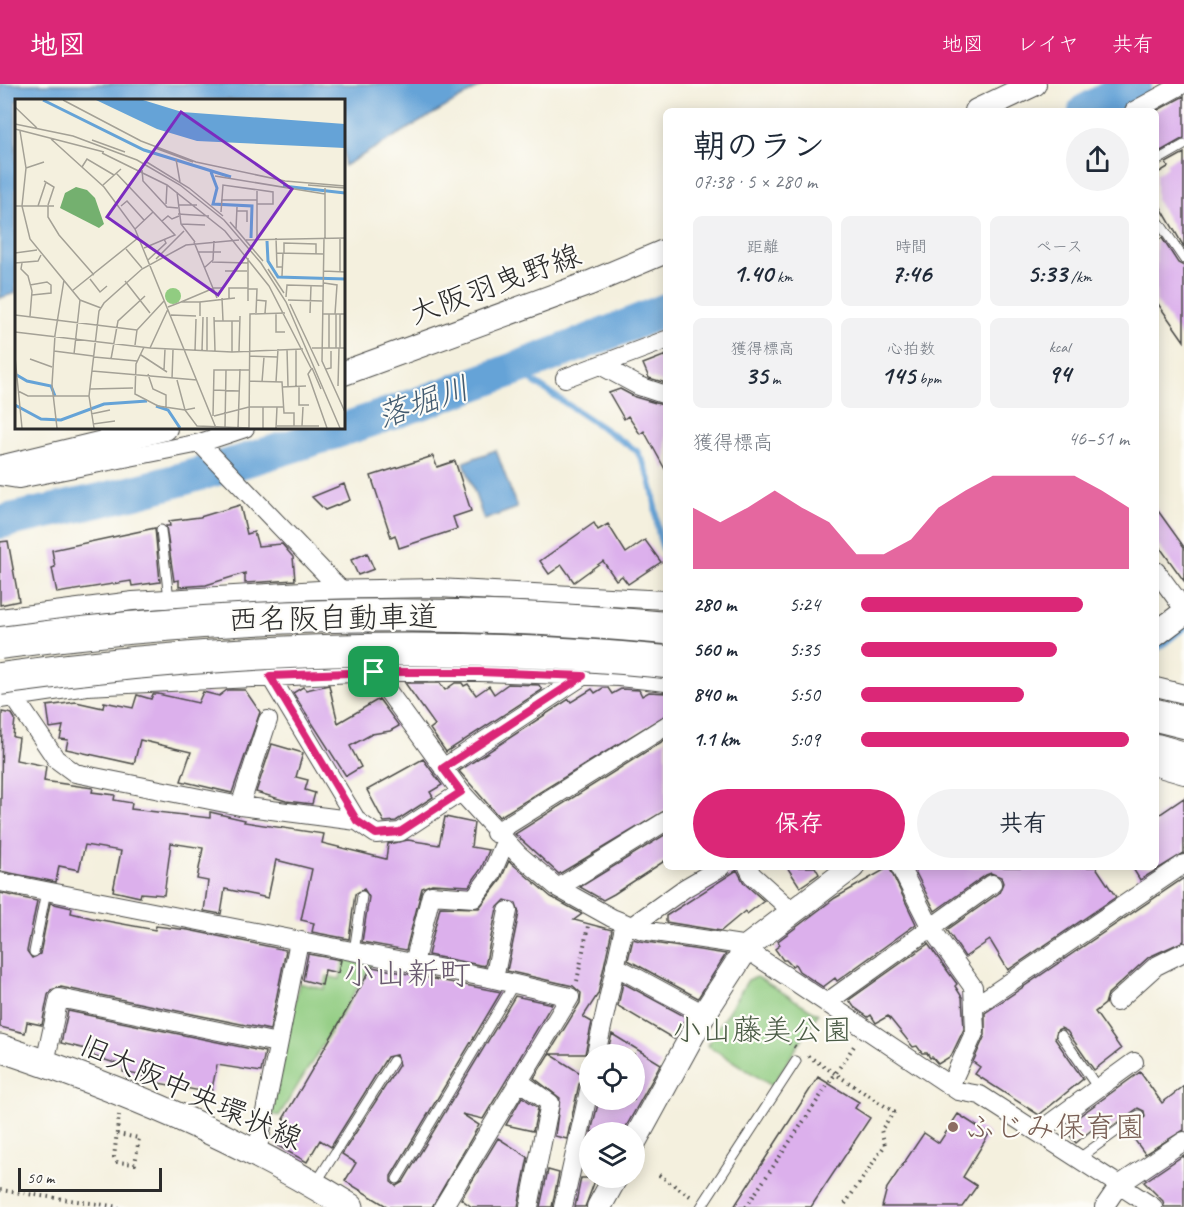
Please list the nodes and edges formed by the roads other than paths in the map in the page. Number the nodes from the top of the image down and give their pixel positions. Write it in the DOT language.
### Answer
graph roads {
  1 [pos="1034,84"];
  2 [pos="1183,84"];
  3 [pos="983,108"];
  4 [pos="1139,108"];
  5 [pos="1184,145"];
  6 [pos="1159,159"];
  7 [pos="1159,222"];
  8 [pos="663,252"];
  9 [pos="1184,259"];
  10 [pos="663,341"];
  11 [pos="600,364"];
  12 [pos="349,374"];
  13 [pos="565,378"];
  14 [pos="663,393"];
  15 [pos="161,429"];
  16 [pos="243,429"];
  17 [pos="204,447"];
  18 [pos="0,468"];
  19 [pos="0,476"];
  20 [pos="161,530"];
  21 [pos="1159,575"];
  22 [pos="341,590"];
  23 [pos="169,599"];
  24 [pos="663,600"];
  25 [pos="1184,611"];
  26 [pos="0,618"];
  27 [pos="663,628"];
  28 [pos="1159,632"];
  29 [pos="0,643"];
  30 [pos="663,662"];
  31 [pos="374,672"];
  32 [pos="270,676"];
  33 [pos="583,676"];
  34 [pos="663,682"];
  35 [pos="1159,688"];
  36 [pos="5,692"];
  37 [pos="1184,694"];
  38 [pos="1159,716"];
  39 [pos="268,720"];
  40 [pos="1184,722"];
  41 [pos="663,728"];
  42 [pos="1159,751"];
  43 [pos="1184,758"];
  44 [pos="443,768"];
  45 [pos="1159,768"];
  46 [pos="1184,775"];
  47 [pos="461,792"];
  48 [pos="240,806"];
  49 [pos="357,821"];
  50 [pos="663,823"];
  51 [pos="500,837"];
  52 [pos="1184,864"];
  53 [pos="717,870"];
  54 [pos="750,870"];
  55 [pos="848,870"];
  56 [pos="902,870"];
  57 [pos="0,882"];
  58 [pos="992,884"];
  59 [pos="558,888"];
  60 [pos="46,891"];
  61 [pos="362,896"];
  62 [pos="508,911"];
  63 [pos="792,911"];
  64 [pos="628,924"];
  65 [pos="931,928"];
  66 [pos="299,941"];
  67 [pos="747,947"];
  68 [pos="34,952"];
  69 [pos="354,952"];
  70 [pos="1184,952"];
  71 [pos="414,963"];
  72 [pos="615,966"];
  73 [pos="495,979"];
  74 [pos="514,984"];
  75 [pos="1116,1002"];
  76 [pos="826,1003"];
  77 [pos="975,1006"];
  78 [pos="704,1014"];
  79 [pos="1061,1035"];
  80 [pos="277,1043"];
  81 [pos="598,1044"];
  82 [pos="0,1048"];
  83 [pos="393,1061"];
  84 [pos="796,1061"];
  85 [pos="1134,1062"];
  86 [pos="45,1063"];
  87 [pos="520,1082"];
  88 [pos="950,1086"];
  89 [pos="1098,1088"];
  90 [pos="585,1110"];
  91 [pos="1139,1115"];
  92 [pos="645,1122"];
  93 [pos="1038,1132"];
  94 [pos="1184,1141"];
  95 [pos="257,1152"];
  96 [pos="1078,1159"];
  97 [pos="397,1179"];
  98 [pos="1119,1185"];
  99 [pos="609,1188"];
  100 [pos="322,1195"];
  101 [pos="702,1206"];
  102 [pos="350,1207"];
  103 [pos="443,1207"];
  104 [pos="529,1207"];
  105 [pos="563,1207"];
  106 [pos="599,1207"];
  107 [pos="1104,1207"];
  108 [pos="1153,1207"];
  1 -- 3 [label="main road"];
  2 -- 4 [label="street"];
  5 -- 6 [label="lane"];
  7 -- 9 [label="lane"];
  8 -- 12 [label="main road, 大阪羽曳野線"];
  10 -- 11 [label="street"];
  11 -- 13 [label="street"];
  11 -- 14 [label="street"];
  15 -- 18 [label="main road"];
  16 -- 17 [label="street"];
  17 -- 19 [label="street"];
  17 -- 22 [label="street"];
  20 -- 23 [label="lane"];
  21 -- 25 [label="street"];
  22 -- 23 [label="street"];
  22 -- 24 [label="street"];
  22 -- 31 [label="street"];
  23 -- 26 [label="street"];
  25 -- 28 [label="main road"];
  27 -- 29 [label="highway, 西名阪自動車道, bridge"];
  30 -- 36 [label="highway, 西名阪自動車道, bridge"];
  31 -- 32 [label="street"];
  31 -- 33 [label="street"];
  31 -- 44 [label="street"];
  32 -- 36 [label="street"];
  32 -- 49 [label="street"];
  33 -- 34 [label="street"];
  33 -- 44 [label="street"];
  35 -- 37 [label="street"];
  36 -- 48 [label="street"];
  38 -- 40 [label="highway"];
  39 -- 48 [label="street"];
  41 -- 51 [label="street"];
  42 -- 43 [label="highway"];
  44 -- 47 [label="street"];
  45 -- 46 [label="street"];
  47 -- 49 [label="street"];
  47 -- 51 [label="street"];
  48 -- 49 [label="street"];
  50 -- 59 [label="street"];
  51 -- 59 [label="street"];
  51 -- 71 [label="street"];
  52 -- 77 [label="street"];
  53 -- 64 [label="street"];
  54 -- 63 [label="street"];
  55 -- 63 [label="main road"];
  56 -- 65 [label="street"];
  57 -- 60 [label="street"];
  58 -- 65 [label="street"];
  59 -- 64 [label="street"];
  60 -- 66 [label="street"];
  60 -- 68 [label="lane"];
  61 -- 69 [label="lane"];
  62 -- 73 [label="street"];
  63 -- 67 [label="main road"];
  64 -- 67 [label="street"];
  64 -- 72 [label="street"];
  65 -- 76 [label="street"];
  65 -- 77 [label="street"];
  66 -- 69 [label="street"];
  66 -- 80 [label="street"];
  67 -- 76 [label="street"];
  67 -- 78 [label="main road"];
  69 -- 71 [label="street"];
  70 -- 75 [label="street"];
  71 -- 73 [label="street"];
  72 -- 78 [label="street"];
  72 -- 81 [label="street"];
  73 -- 74 [label="street"];
  74 -- 87 [label="street"];
  74 -- 97 [label="lane"];
  76 -- 88 [label="street"];
  77 -- 88 [label="street"];
  78 -- 92 [label="main road"];
  79 -- 89 [label="lane"];
  80 -- 86 [label="street"];
  80 -- 95 [label="street"];
  82 -- 86 [label="main road, 旧大阪中央環状線"];
  83 -- 100 [label="lane"];
  84 -- 101 [label="lane"];
  85 -- 89 [label="street"];
  86 -- 95 [label="main road, 旧大阪中央環状線"];
  87 -- 103 [label="street"];
  87 -- 104 [label="street"];
  88 -- 93 [label="street"];
  89 -- 93 [label="street"];
  90 -- 105 [label="street"];
  91 -- 96 [label="lane"];
  93 -- 96 [label="street"];
  94 -- 98 [label="street"];
  95 -- 100 [label="main road, 旧大阪中央環状線"];
  96 -- 98 [label="street"];
  98 -- 107 [label="street"];
  98 -- 108 [label="street"];
  99 -- 106 [label="main road"];
  100 -- 102 [label="main road, 旧大阪中央環状線"];
}
